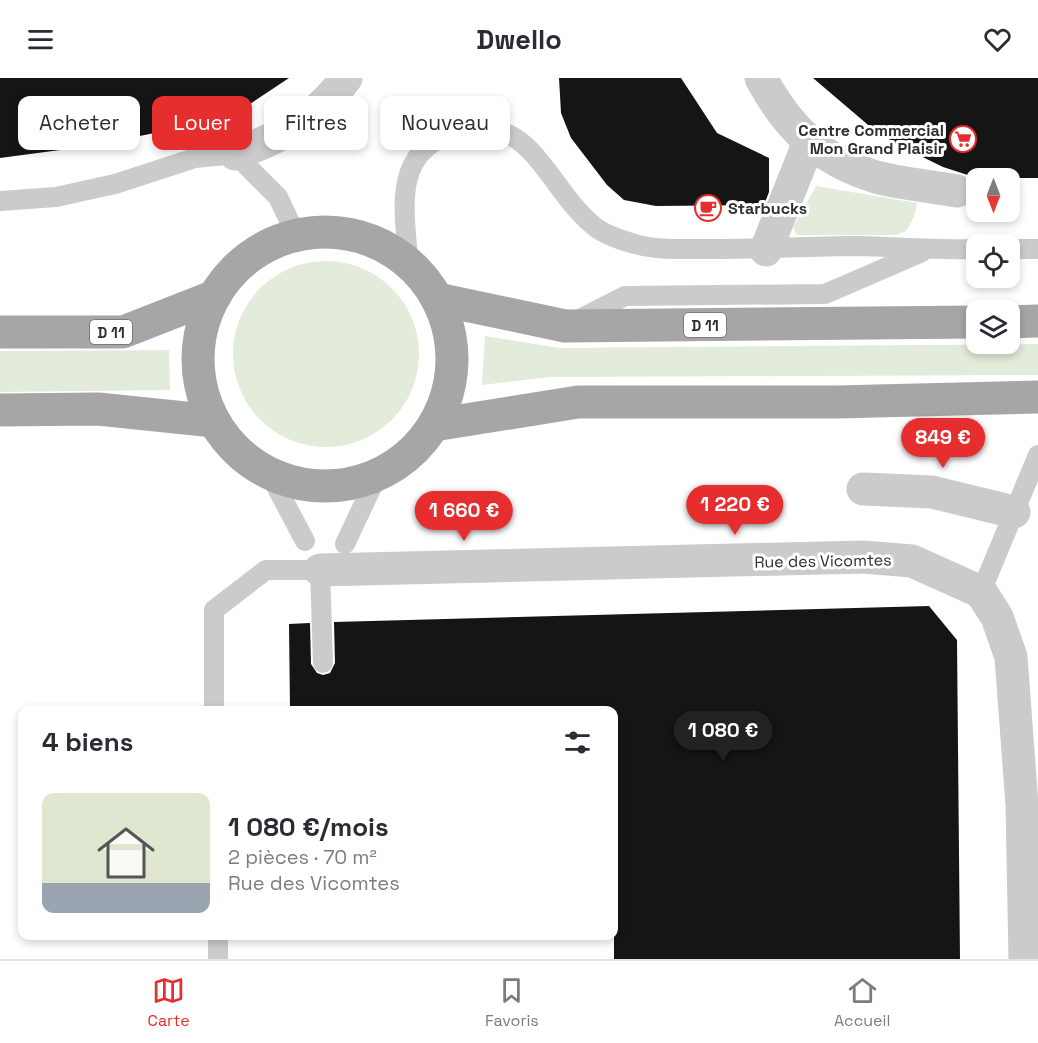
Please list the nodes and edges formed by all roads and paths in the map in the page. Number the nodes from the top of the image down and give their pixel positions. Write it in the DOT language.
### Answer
graph roads {
  1 [pos="346,78"];
  2 [pos="760,78"];
  3 [pos="809,142"];
  4 [pos="235,154"];
  5 [pos="957,191"];
  6 [pos="0,201"];
  7 [pos="296,235"];
  8 [pos="966,249"];
  9 [pos="1020,249"];
  10 [pos="1038,249"];
  11 [pos="766,250"];
  12 [pos="928,250"];
  13 [pos="408,263"];
  14 [pos="215,296"];
  15 [pos="437,299"];
  16 [pos="1038,321"];
  17 [pos="966,322"];
  18 [pos="1020,322"];
  19 [pos="565,326"];
  20 [pos="0,332"];
  21 [pos="1038,397"];
  22 [pos="0,410"];
  23 [pos="214,421"];
  24 [pos="434,425"];
  25 [pos="1038,455"];
  26 [pos="269,473"];
  27 [pos="378,474"];
  28 [pos="863,489"];
  29 [pos="1014,512"];
  30 [pos="305,541"];
  31 [pos="345,544"];
  32 [pos="320,570"];
  33 [pos="981,592"];
  34 [pos="323,663"];
  35 [pos="214,706"];
  36 [pos="1030,805"];
  37 [pos="1031,883"];
  38 [pos="218,940"];
  39 [pos="218,959"];
  40 [pos="1025,959"];
  1 -- 4 [label="street"];
  2 -- 3 [label="street"];
  3 -- 5 [label="street"];
  3 -- 11 [label="street"];
  4 -- 6 [label="lane"];
  4 -- 7 [label="lane"];
  7 -- 13 [label="main road"];
  7 -- 14 [label="main road"];
  8 -- 12 [label="lane"];
  9 -- 10 [label="lane"];
  11 -- 12 [label="lane"];
  11 -- 13 [label="lane"];
  12 -- 19 [label="lane"];
  13 -- 15 [label="main road"];
  14 -- 20 [label="main road, D 11"];
  14 -- 23 [label="main road"];
  15 -- 19 [label="main road, D 11"];
  15 -- 24 [label="main road"];
  16 -- 18 [label="main road"];
  17 -- 19 [label="main road, D 11"];
  21 -- 24 [label="main road"];
  22 -- 23 [label="main road"];
  23 -- 26 [label="main road"];
  24 -- 27 [label="main road"];
  25 -- 29 [label="lane"];
  26 -- 27 [label="main road"];
  26 -- 30 [label="lane"];
  27 -- 31 [label="lane"];
  28 -- 29 [label="street"];
  29 -- 33 [label="lane"];
  32 -- 33 [label="street, Rue des Vicomtes"];
  32 -- 34 [label="lane"];
  32 -- 35 [label="lane"];
  33 -- 36 [label="street"];
  36 -- 37 [label="street"];
  37 -- 40 [label="street"];
  38 -- 39 [label="lane"];
}
